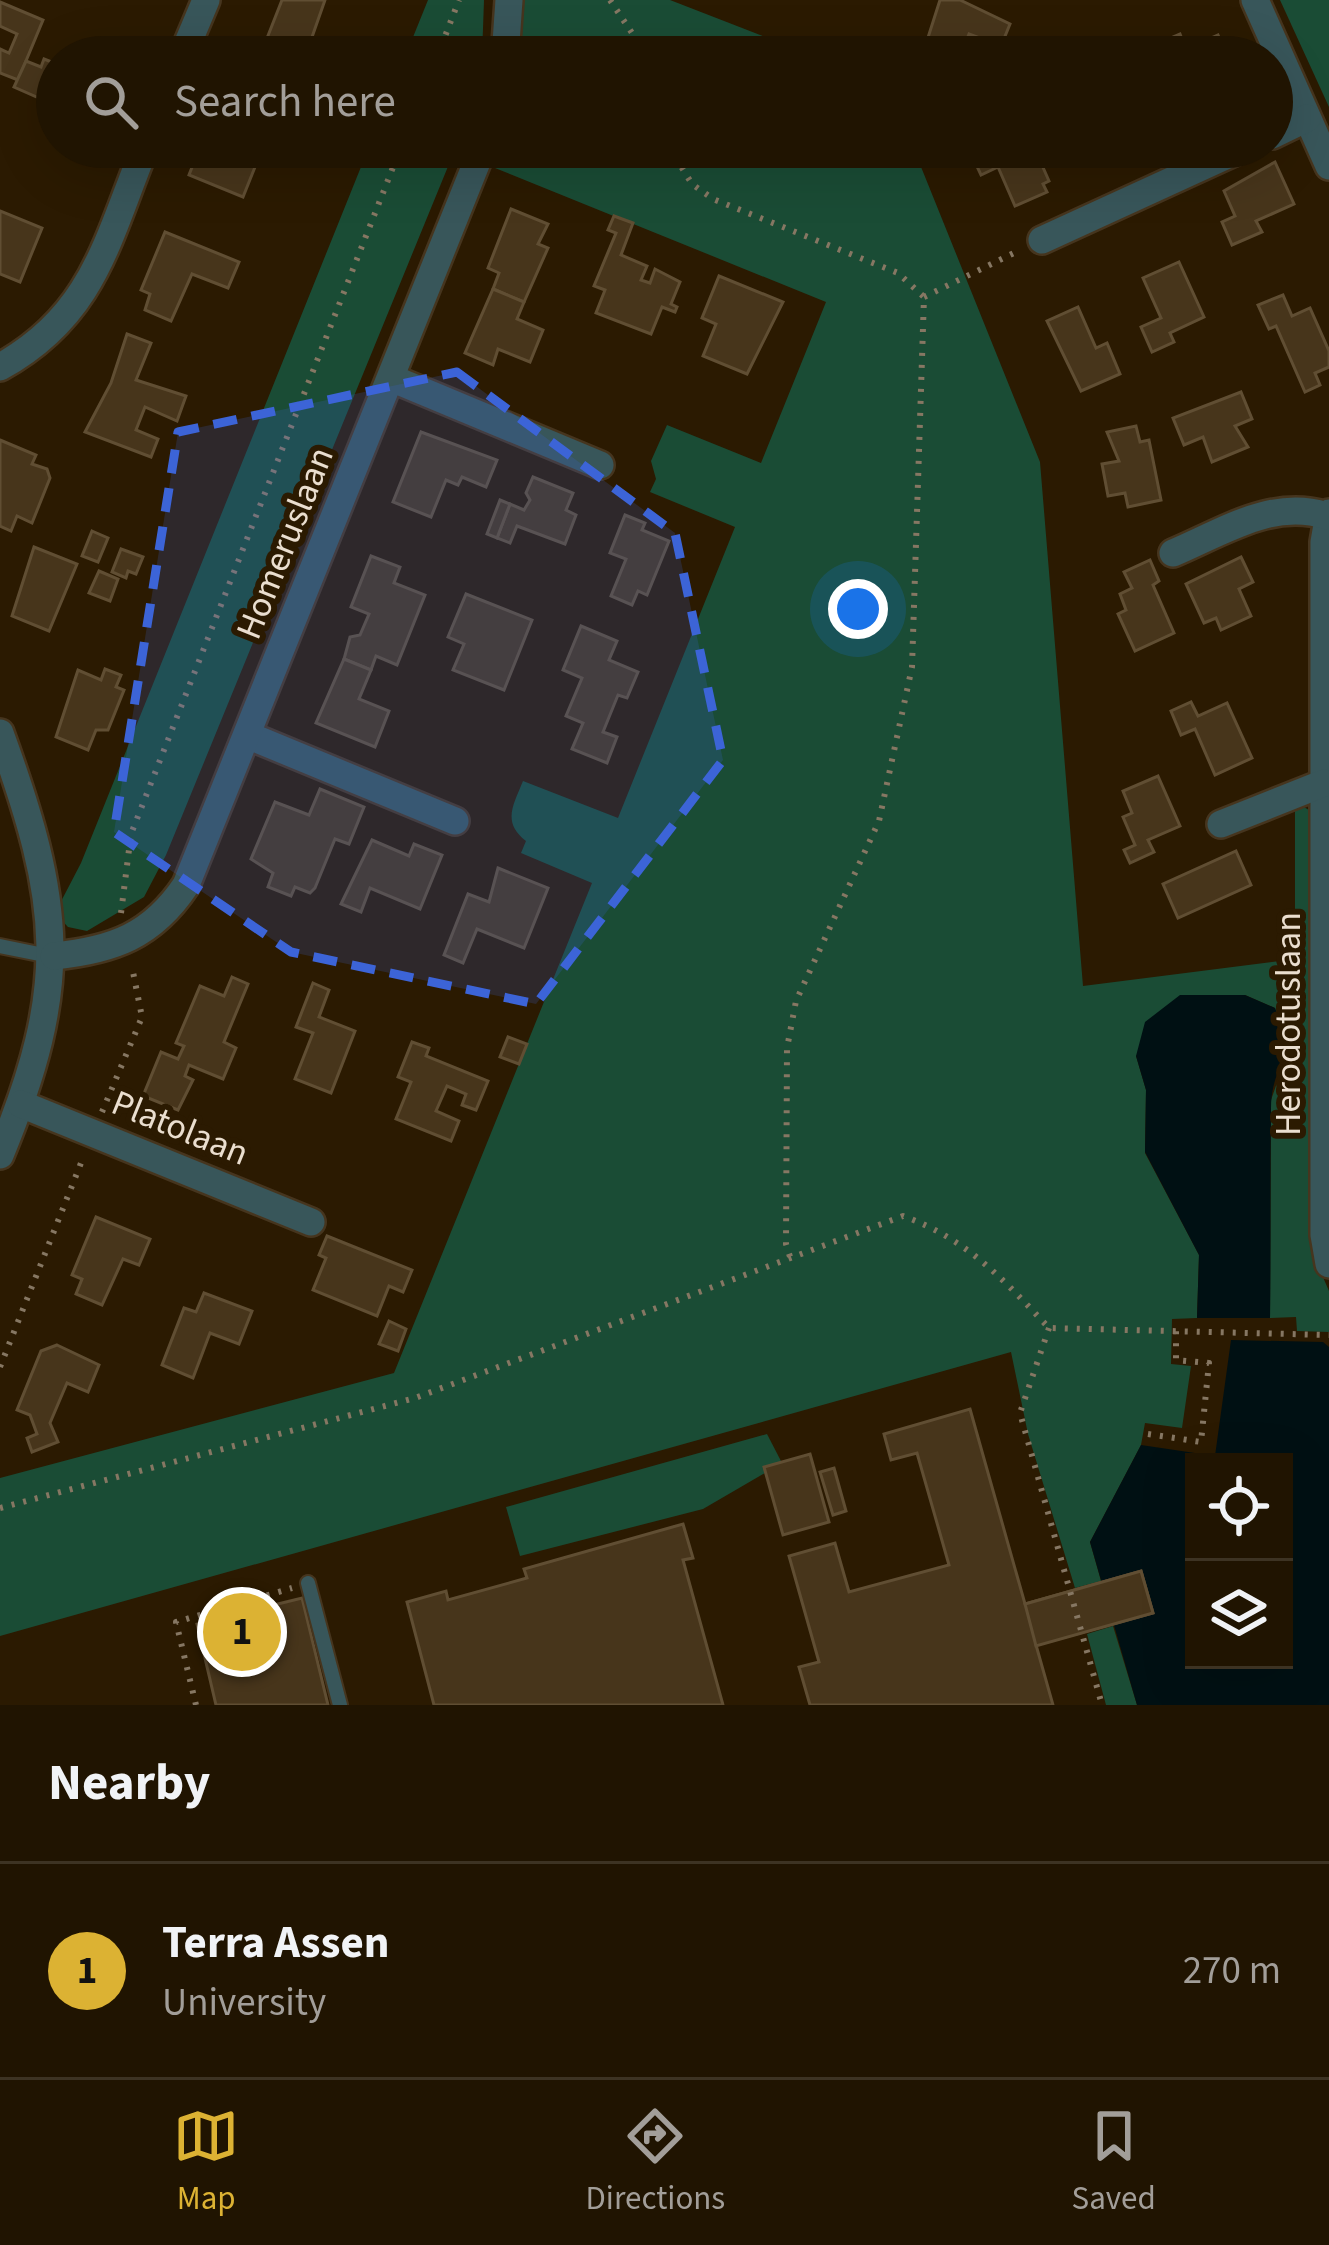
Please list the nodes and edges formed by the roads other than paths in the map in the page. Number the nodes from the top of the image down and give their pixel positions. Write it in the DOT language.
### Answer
graph roads {
  1 [pos="206,0"];
  2 [pos="509,0"];
  3 [pos="1255,0"];
  4 [pos="191,36"];
  5 [pos="506,36"];
  6 [pos="1271,36"];
  7 [pos="1293,86"];
  8 [pos="1307,118"];
  9 [pos="1293,125"];
  10 [pos="1329,166"];
  11 [pos="136,168"];
  12 [pos="475,168"];
  13 [pos="1199,168"];
  14 [pos="1042,240"];
  15 [pos="0,367"];
  16 [pos="391,378"];
  17 [pos="600,465"];
  18 [pos="1328,515"];
  19 [pos="1173,553"];
  20 [pos="0,733"];
  21 [pos="247,735"];
  22 [pos="1324,783"];
  23 [pos="455,820"];
  24 [pos="1220,824"];
  25 [pos="0,946"];
  26 [pos="54,956"];
  27 [pos="21,1104"];
  28 [pos="0,1155"];
  29 [pos="311,1222"];
  30 [pos="1329,1264"];
  31 [pos="308,1583"];
  32 [pos="340,1705"];
  1 -- 4 [label="street"];
  2 -- 5 [label="street"];
  3 -- 6 [label="street"];
  7 -- 8 [label="street"];
  8 -- 9 [label="street"];
  8 -- 10 [label="street"];
  11 -- 15 [label="street"];
  12 -- 16 [label="street, Homeruslaan"];
  13 -- 14 [label="street"];
  16 -- 17 [label="street"];
  16 -- 21 [label="street, Homeruslaan"];
  18 -- 19 [label="street, Herodotuslaan"];
  18 -- 22 [label="street, Herodotuslaan"];
  20 -- 26 [label="street"];
  21 -- 23 [label="street"];
  21 -- 26 [label="street, Homeruslaan"];
  22 -- 24 [label="street"];
  22 -- 30 [label="street, Herodotuslaan"];
  25 -- 26 [label="lane"];
  26 -- 27 [label="street"];
  27 -- 28 [label="street"];
  27 -- 29 [label="street, Platolaan"];
  31 -- 32 [label="lane"];
}
